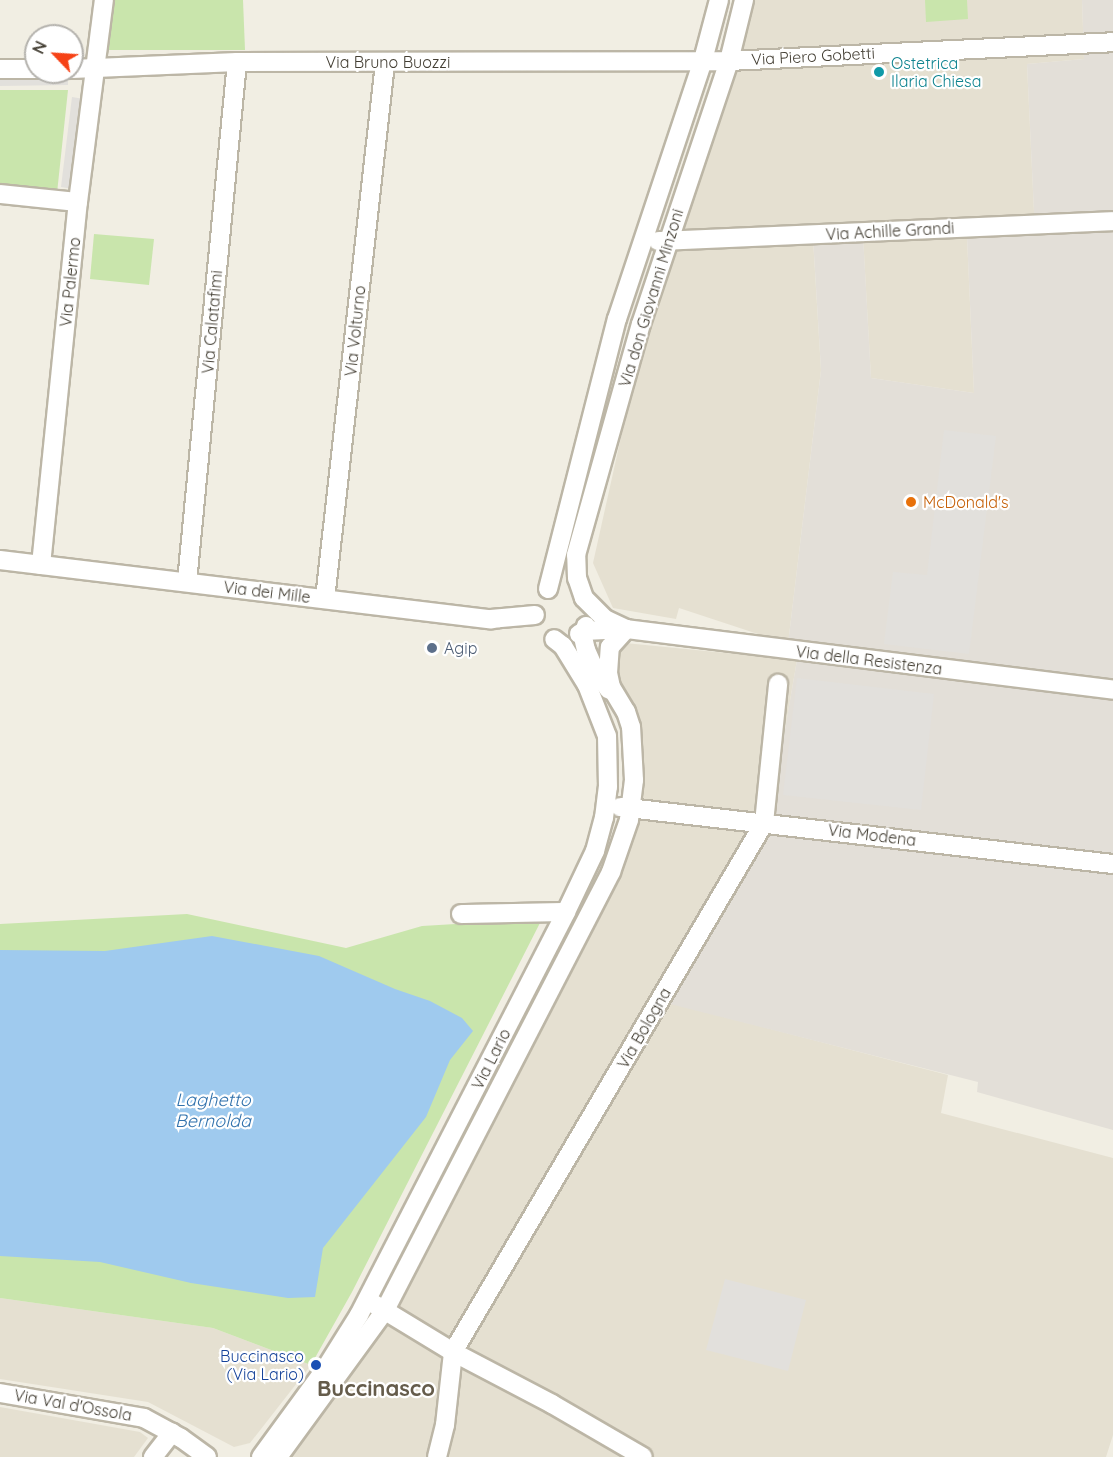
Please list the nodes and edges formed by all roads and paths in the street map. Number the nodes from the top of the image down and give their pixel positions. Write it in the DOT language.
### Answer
graph roads {
  1 [pos="104,0"];
  2 [pos="719,0"];
  3 [pos="744,0"];
  4 [pos="1113,42"];
  5 [pos="703,60"];
  6 [pos="729,61"];
  7 [pos="237,62"];
  8 [pos="385,63"];
  9 [pos="0,69"];
  10 [pos="24,69"];
  11 [pos="84,69"];
  12 [pos="96,69"];
  13 [pos="0,194"];
  14 [pos="78,202"];
  15 [pos="1113,221"];
  16 [pos="644,240"];
  17 [pos="667,242"];
  18 [pos="0,560"];
  19 [pos="41,565"];
  20 [pos="187,582"];
  21 [pos="548,590"];
  22 [pos="585,598"];
  23 [pos="325,599"];
  24 [pos="535,615"];
  25 [pos="626,629"];
  26 [pos="583,630"];
  27 [pos="554,639"];
  28 [pos="778,684"];
  29 [pos="1113,690"];
  30 [pos="618,701"];
  31 [pos="606,804"];
  32 [pos="631,808"];
  33 [pos="764,823"];
  34 [pos="1113,864"];
  35 [pos="566,912"];
  36 [pos="461,914"];
  37 [pos="367,1300"];
  38 [pos="385,1310"];
  39 [pos="453,1352"];
  40 [pos="0,1393"];
  41 [pos="172,1433"];
  42 [pos="153,1457"];
  43 [pos="207,1457"];
  44 [pos="261,1457"];
  45 [pos="278,1457"];
  46 [pos="436,1457"];
  47 [pos="643,1457"];
  1 -- 12 [label="street, Via Palermo"];
  2 -- 5 [label="street, Via don Giovanni Minzoni"];
  3 -- 6 [label="street, Via don Giovanni Minzoni"];
  4 -- 6 [label="street, Via Piero Gobetti"];
  5 -- 6 [label="street, Via Piero Gobetti"];
  5 -- 8 [label="street, Via Bruno Buozzi"];
  5 -- 16 [label="street, Via don Giovanni Minzoni"];
  6 -- 17 [label="street, Via don Giovanni Minzoni"];
  7 -- 8 [label="street, Via Bruno Buozzi"];
  7 -- 12 [label="street, Via Bruno Buozzi"];
  7 -- 20 [label="street, Via Calatafimi"];
  8 -- 23 [label="street, Via Volturno"];
  9 -- 10 [label="street"];
  11 -- 12 [label="street, Via Bruno Buozzi"];
  12 -- 14 [label="street, Via Palermo"];
  13 -- 14 [label="street"];
  14 -- 19 [label="street, Via Palermo"];
  15 -- 17 [label="street, Via Achille Grandi"];
  16 -- 17 [label="street, Via Achille Grandi"];
  16 -- 21 [label="street, Via don Giovanni Minzoni"];
  17 -- 22 [label="street, Via don Giovanni Minzoni"];
  18 -- 19 [label="street, Via dei Mille"];
  19 -- 20 [label="street, Via dei Mille"];
  20 -- 23 [label="street, Via dei Mille"];
  21 -- 22 [label="street"];
  21 -- 24 [label="street"];
  22 -- 25 [label="street, Via della Resistenza"];
  22 -- 26 [label="street"];
  23 -- 24 [label="street, Via dei Mille"];
  24 -- 27 [label="street"];
  25 -- 26 [label="street, Via della Resistenza"];
  25 -- 29 [label="street, Via della Resistenza"];
  25 -- 30 [label="street, Via Lario"];
  26 -- 27 [label="street"];
  26 -- 30 [label="street, Via Lario"];
  27 -- 31 [label="street, Via Lario"];
  28 -- 33 [label="street, Via Bologna"];
  30 -- 32 [label="street, Via Lario"];
  31 -- 32 [label="street, Via Modena"];
  31 -- 35 [label="street, Via Lario"];
  32 -- 33 [label="street, Via Modena"];
  32 -- 38 [label="street, Via Lario"];
  33 -- 34 [label="street, Via Modena"];
  33 -- 39 [label="street, Via Bologna"];
  35 -- 36 [label="street"];
  35 -- 37 [label="street, Via Lario"];
  37 -- 38 [label="street"];
  37 -- 44 [label="street, Via Lario"];
  38 -- 39 [label="street"];
  38 -- 45 [label="street, Via Lario"];
  39 -- 46 [label="street"];
  39 -- 47 [label="street"];
  40 -- 41 [label="street, Via Val d'Ossola"];
  41 -- 42 [label="street"];
  41 -- 43 [label="street, Via Val d'Ossola"];
}
